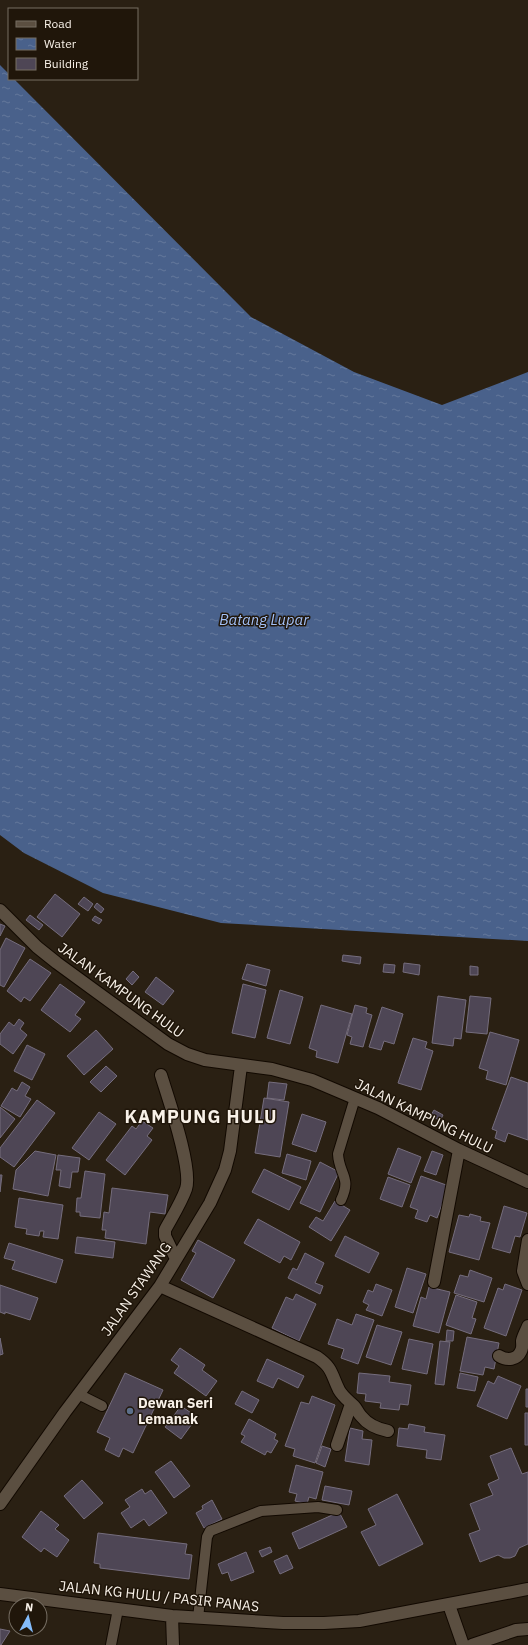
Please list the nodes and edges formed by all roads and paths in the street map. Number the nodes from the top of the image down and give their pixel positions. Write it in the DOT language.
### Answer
graph roads {
  1 [pos="0,910"];
  2 [pos="241,1066"];
  3 [pos="161,1075"];
  4 [pos="355,1098"];
  5 [pos="459,1150"];
  6 [pos="528,1182"];
  7 [pos="341,1200"];
  8 [pos="528,1240"];
  9 [pos="176,1259"];
  10 [pos="434,1282"];
  11 [pos="528,1284"];
  12 [pos="160,1286"];
  13 [pos="528,1326"];
  14 [pos="500,1356"];
  15 [pos="78,1394"];
  16 [pos="351,1404"];
  17 [pos="102,1406"];
  18 [pos="388,1431"];
  19 [pos="336,1445"];
  20 [pos="0,1504"];
  21 [pos="337,1510"];
  22 [pos="528,1589"];
  23 [pos="0,1594"];
  24 [pos="449,1605"];
  25 [pos="118,1609"];
  26 [pos="172,1616"];
  27 [pos="198,1618"];
  28 [pos="528,1629"];
  29 [pos="111,1645"];
  30 [pos="173,1645"];
  31 [pos="463,1645"];
  32 [pos="472,1645"];
  1 -- 2 [label="street, JALAN KAMPUNG HULU"];
  2 -- 4 [label="street, JALAN KAMPUNG HULU"];
  2 -- 9 [label="street, JALAN STAWANG"];
  3 -- 9 [label="street"];
  4 -- 5 [label="street, JALAN KAMPUNG HULU"];
  4 -- 7 [label="lane"];
  5 -- 6 [label="street, JALAN KAMPUNG HULU"];
  5 -- 10 [label="street"];
  8 -- 11 [label="street"];
  9 -- 12 [label="street, JALAN STAWANG"];
  12 -- 15 [label="street, JALAN STAWANG"];
  12 -- 16 [label="street"];
  13 -- 14 [label="street"];
  15 -- 17 [label="lane"];
  15 -- 20 [label="street, JALAN STAWANG"];
  16 -- 18 [label="street"];
  16 -- 19 [label="street"];
  21 -- 27 [label="lane"];
  22 -- 24 [label="street, JALAN KG HULU / PASIR PANAS"];
  23 -- 25 [label="street, JALAN KG HULU / PASIR PANAS"];
  24 -- 27 [label="street, JALAN KG HULU / PASIR PANAS"];
  24 -- 31 [label="street"];
  25 -- 26 [label="street, JALAN KG HULU / PASIR PANAS"];
  25 -- 29 [label="lane"];
  26 -- 27 [label="street, JALAN KG HULU / PASIR PANAS"];
  26 -- 30 [label="street"];
  28 -- 32 [label="street"];
}
